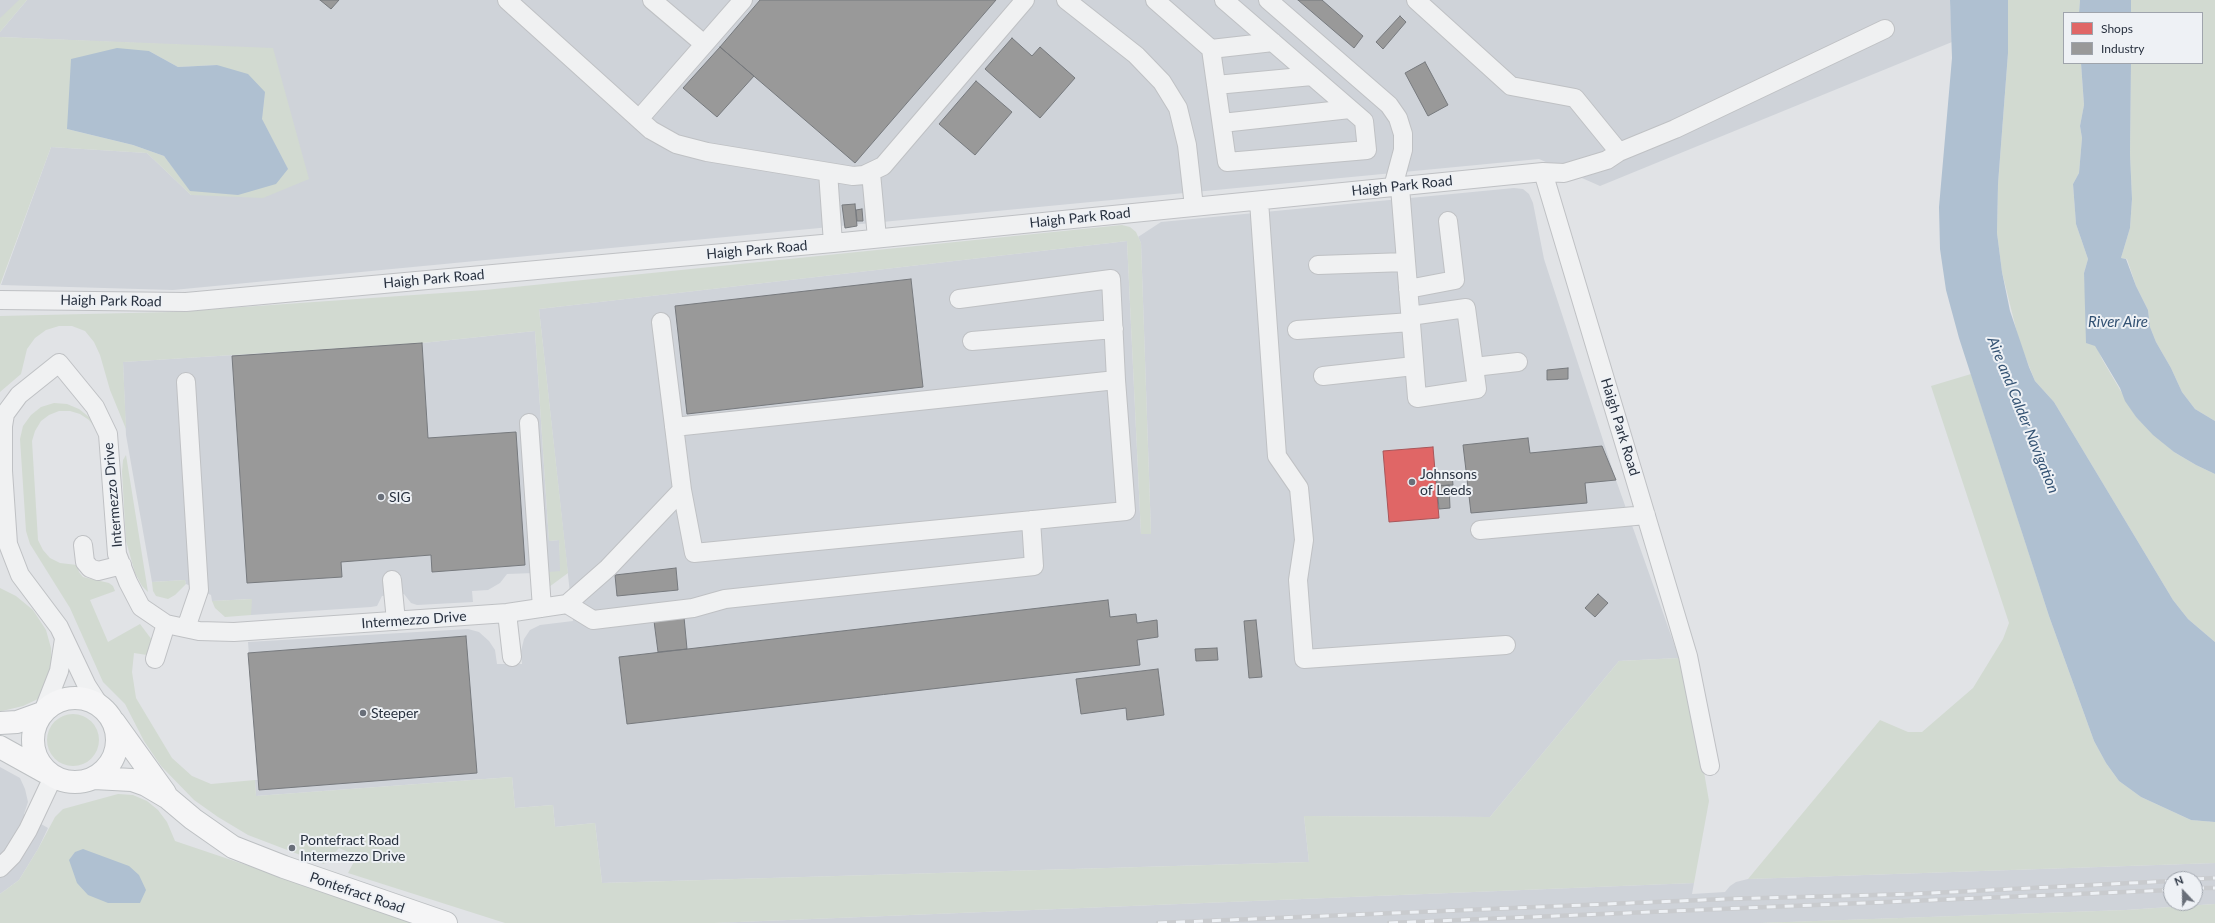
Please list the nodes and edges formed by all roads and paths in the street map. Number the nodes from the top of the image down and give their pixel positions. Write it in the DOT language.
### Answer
graph roads {
  1 [pos="507,0"];
  2 [pos="652,0"];
  3 [pos="743,0"];
  4 [pos="1025,0"];
  5 [pos="1066,0"];
  6 [pos="1155,0"];
  7 [pos="1224,0"];
  8 [pos="1268,0"];
  9 [pos="1416,0"];
  10 [pos="1885,29"];
  11 [pos="1273,42"];
  12 [pos="704,44"];
  13 [pos="1211,50"];
  14 [pos="1312,76"];
  15 [pos="1216,85"];
  16 [pos="1384,100"];
  17 [pos="1350,109"];
  18 [pos="639,119"];
  19 [pos="1364,121"];
  20 [pos="1222,122"];
  21 [pos="1619,152"];
  22 [pos="828,172"];
  23 [pos="1543,172"];
  24 [pos="871,173"];
  25 [pos="1397,187"];
  26 [pos="1260,200"];
  27 [pos="1194,207"];
  28 [pos="1448,221"];
  29 [pos="877,238"];
  30 [pos="833,243"];
  31 [pos="1406,262"];
  32 [pos="1318,266"];
  33 [pos="1408,289"];
  34 [pos="959,299"];
  35 [pos="0,300"];
  36 [pos="1411,319"];
  37 [pos="661,322"];
  38 [pos="1114,329"];
  39 [pos="1297,330"];
  40 [pos="972,341"];
  41 [pos="1518,362"];
  42 [pos="1414,366"];
  43 [pos="1474,367"];
  44 [pos="1323,376"];
  45 [pos="1116,380"];
  46 [pos="186,382"];
  47 [pos="529,423"];
  48 [pos="674,427"];
  49 [pos="2,471"];
  50 [pos="682,490"];
  51 [pos="1646,515"];
  52 [pos="1031,520"];
  53 [pos="1480,530"];
  54 [pos="83,545"];
  55 [pos="6,564"];
  56 [pos="122,565"];
  57 [pos="392,580"];
  58 [pos="567,604"];
  59 [pos="542,608"];
  60 [pos="507,613"];
  61 [pos="396,621"];
  62 [pos="166,624"];
  63 [pos="186,628"];
  64 [pos="64,639"];
  65 [pos="1506,645"];
  66 [pos="512,657"];
  67 [pos="155,659"];
  68 [pos="105,711"];
  69 [pos="42,713"];
  70 [pos="0,723"];
  71 [pos="0,747"];
  72 [pos="1710,766"];
  73 [pos="51,775"];
  74 [pos="94,778"];
  75 [pos="168,798"];
  76 [pos="0,868"];
  77 [pos="446,923"];
  1 -- 18 [label="street"];
  2 -- 12 [label="street"];
  3 -- 12 [label="street"];
  4 -- 24 [label="street"];
  5 -- 27 [label="street"];
  6 -- 13 [label="street"];
  7 -- 11 [label="street"];
  8 -- 16 [label="street"];
  9 -- 21 [label="street"];
  10 -- 21 [label="street"];
  11 -- 13 [label="street"];
  11 -- 14 [label="street"];
  12 -- 18 [label="street"];
  13 -- 15 [label="street"];
  14 -- 15 [label="street"];
  14 -- 17 [label="street"];
  15 -- 20 [label="street"];
  16 -- 19 [label="street"];
  16 -- 25 [label="street"];
  17 -- 19 [label="street"];
  17 -- 20 [label="street"];
  18 -- 22 [label="street"];
  19 -- 20 [label="street"];
  21 -- 23 [label="street"];
  22 -- 24 [label="street"];
  22 -- 30 [label="street"];
  23 -- 25 [label="street, Haigh Park Road"];
  23 -- 51 [label="street, Haigh Park Road"];
  24 -- 29 [label="street"];
  25 -- 26 [label="street, Haigh Park Road"];
  25 -- 31 [label="street"];
  26 -- 27 [label="street, Haigh Park Road"];
  26 -- 65 [label="street"];
  27 -- 29 [label="street, Haigh Park Road"];
  28 -- 33 [label="street"];
  29 -- 30 [label="street, Haigh Park Road"];
  30 -- 35 [label="street, Haigh Park Road"];
  31 -- 32 [label="street"];
  31 -- 33 [label="street"];
  33 -- 36 [label="street"];
  34 -- 38 [label="street"];
  36 -- 39 [label="street"];
  36 -- 42 [label="street"];
  36 -- 43 [label="street"];
  37 -- 48 [label="street"];
  38 -- 40 [label="street"];
  38 -- 45 [label="street"];
  41 -- 43 [label="street"];
  42 -- 43 [label="street"];
  42 -- 44 [label="street"];
  45 -- 48 [label="street"];
  45 -- 52 [label="street"];
  46 -- 63 [label="street"];
  47 -- 59 [label="street"];
  48 -- 50 [label="street"];
  49 -- 55 [label="street, Intermezzo Drive"];
  49 -- 56 [label="street, Intermezzo Drive"];
  50 -- 52 [label="street"];
  50 -- 58 [label="street"];
  51 -- 53 [label="street"];
  51 -- 72 [label="street, Haigh Park Road"];
  52 -- 58 [label="street"];
  54 -- 56 [label="street"];
  55 -- 64 [label="street, Intermezzo Drive"];
  56 -- 62 [label="street, Intermezzo Drive"];
  57 -- 61 [label="street"];
  58 -- 59 [label="street, Intermezzo Drive"];
  59 -- 60 [label="street, Intermezzo Drive"];
  60 -- 61 [label="street, Intermezzo Drive"];
  60 -- 66 [label="street"];
  61 -- 63 [label="street, Intermezzo Drive"];
  62 -- 63 [label="street, Intermezzo Drive"];
  62 -- 67 [label="street"];
  64 -- 68 [label="street, Intermezzo Drive"];
  64 -- 69 [label="street"];
  68 -- 69 [label="main road"];
  68 -- 74 [label="main road"];
  68 -- 75 [label="main road, Pontefract Road"];
  69 -- 70 [label="main road"];
  69 -- 73 [label="main road"];
  71 -- 73 [label="main road"];
  73 -- 74 [label="main road"];
  73 -- 76 [label="street"];
  74 -- 75 [label="main road, Pontefract Road"];
  75 -- 77 [label="main road, Pontefract Road"];
}
